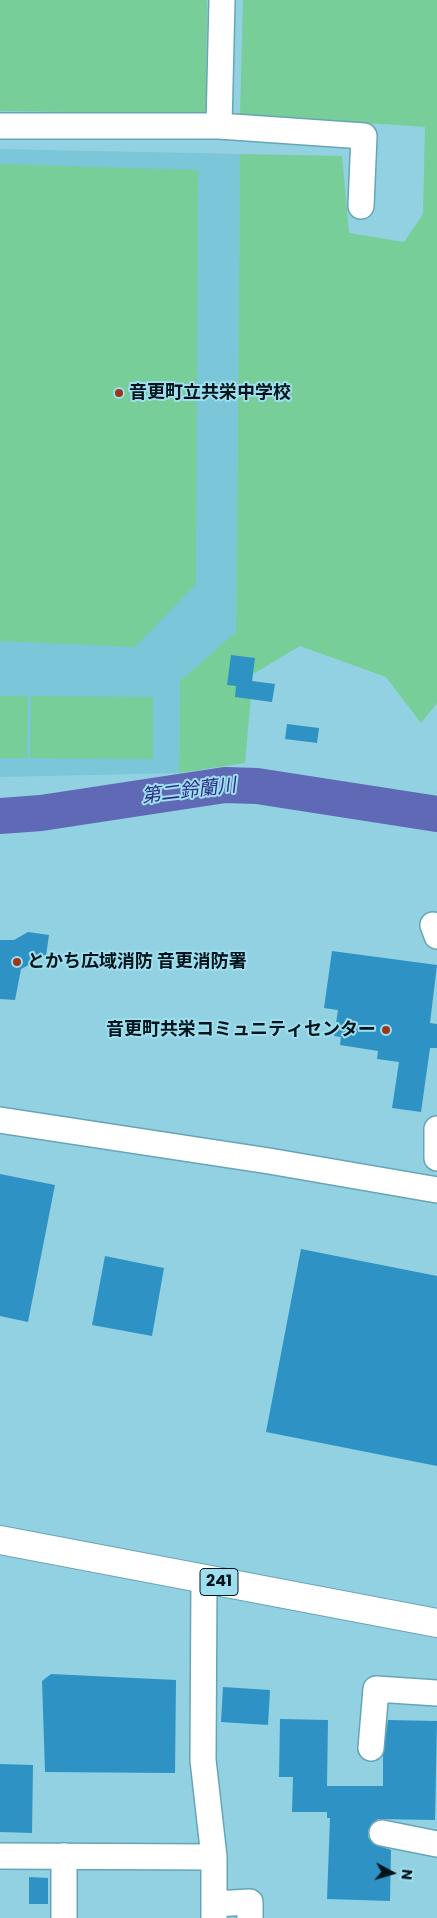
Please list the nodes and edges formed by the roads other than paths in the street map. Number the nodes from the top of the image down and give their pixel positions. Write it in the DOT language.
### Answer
graph roads {
  1 [pos="222,0"];
  2 [pos="0,126"];
  3 [pos="219,126"];
  4 [pos="361,206"];
  5 [pos="0,1120"];
  6 [pos="437,1129"];
  7 [pos="437,1158"];
  8 [pos="437,1190"];
  9 [pos="0,1540"];
  10 [pos="204,1579"];
  11 [pos="437,1624"];
  12 [pos="437,1693"];
  13 [pos="371,1748"];
  14 [pos="382,1833"];
  15 [pos="437,1844"];
  16 [pos="0,1856"];
  17 [pos="64,1856"];
  18 [pos="214,1857"];
  19 [pos="214,1911"];
  20 [pos="64,1918"];
  21 [pos="250,1918"];
  1 -- 3 [label="street"];
  2 -- 3 [label="street"];
  3 -- 4 [label="street"];
  5 -- 8 [label="street"];
  6 -- 7 [label="street"];
  9 -- 10 [label="highway, 241"];
  10 -- 11 [label="highway, 241"];
  10 -- 18 [label="street"];
  12 -- 13 [label="street"];
  14 -- 15 [label="street"];
  16 -- 17 [label="street"];
  17 -- 18 [label="street"];
  17 -- 20 [label="street"];
  18 -- 19 [label="street"];
  19 -- 21 [label="street"];
}
